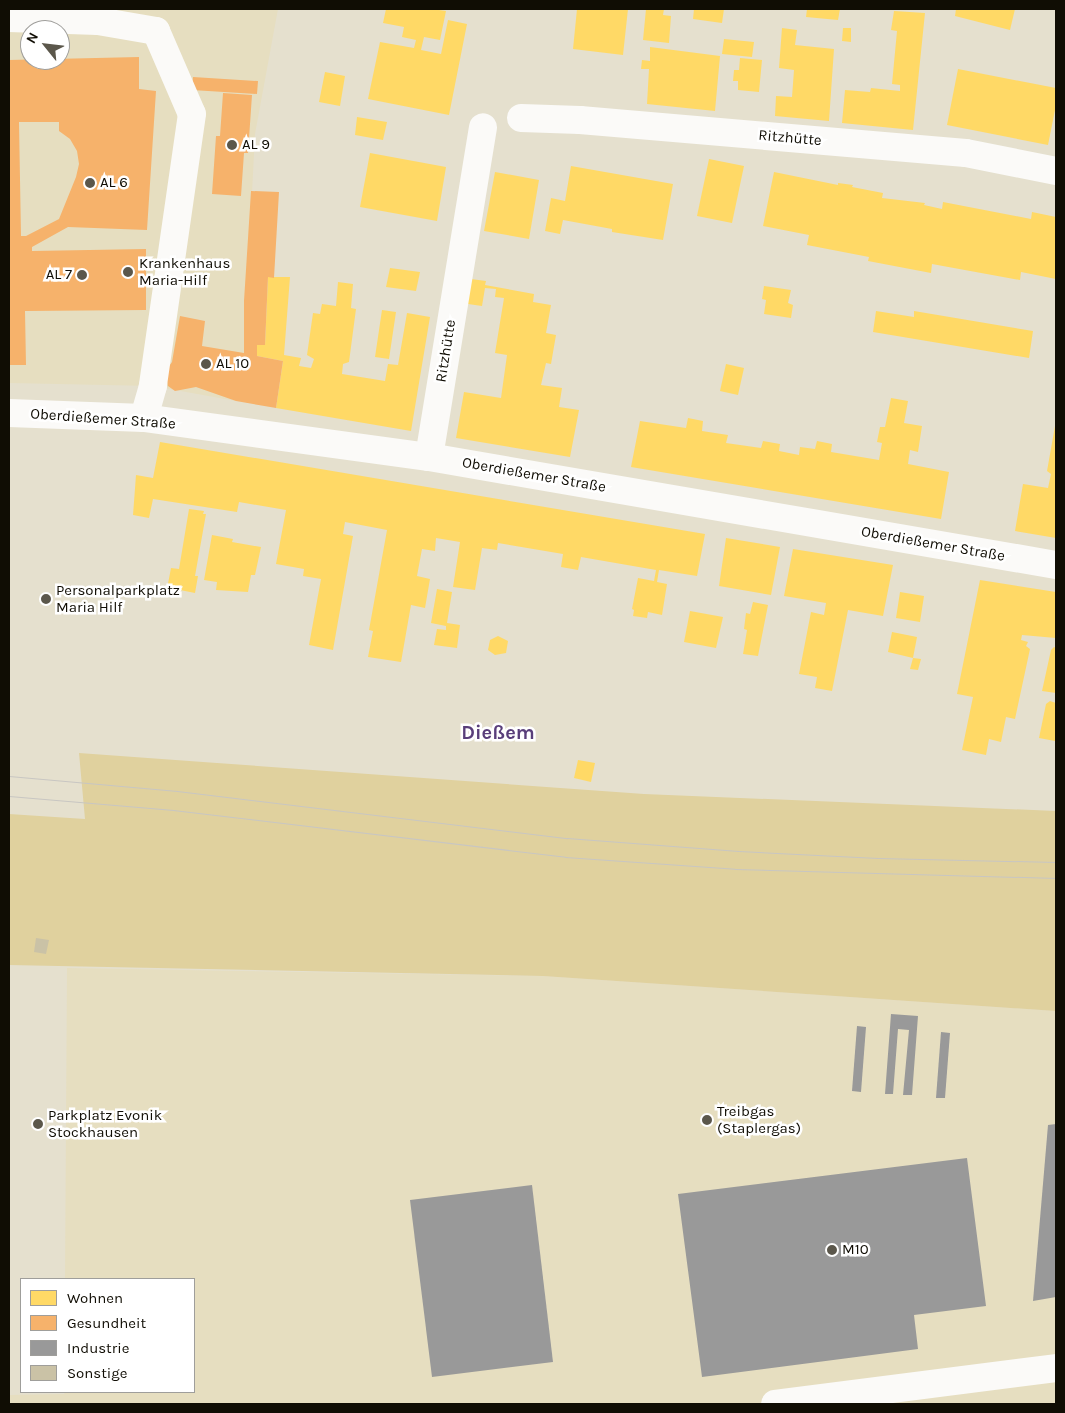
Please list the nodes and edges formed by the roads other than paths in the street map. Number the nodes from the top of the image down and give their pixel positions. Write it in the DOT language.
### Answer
graph roads {
  1 [pos="9,18"];
  2 [pos="521,118"];
  3 [pos="483,127"];
  4 [pos="1056,171"];
  5 [pos="9,413"];
  6 [pos="144,418"];
  7 [pos="429,456"];
  8 [pos="1056,565"];
  9 [pos="1056,1368"];
  10 [pos="775,1404"];
  1 -- 6 [label="street"];
  2 -- 4 [label="street, Ritzhütte"];
  3 -- 7 [label="street, Ritzhütte"];
  5 -- 6 [label="street, Oberdießemer Straße"];
  6 -- 7 [label="street, Oberdießemer Straße"];
  7 -- 8 [label="street, Oberdießemer Straße"];
  9 -- 10 [label="street"];
}
